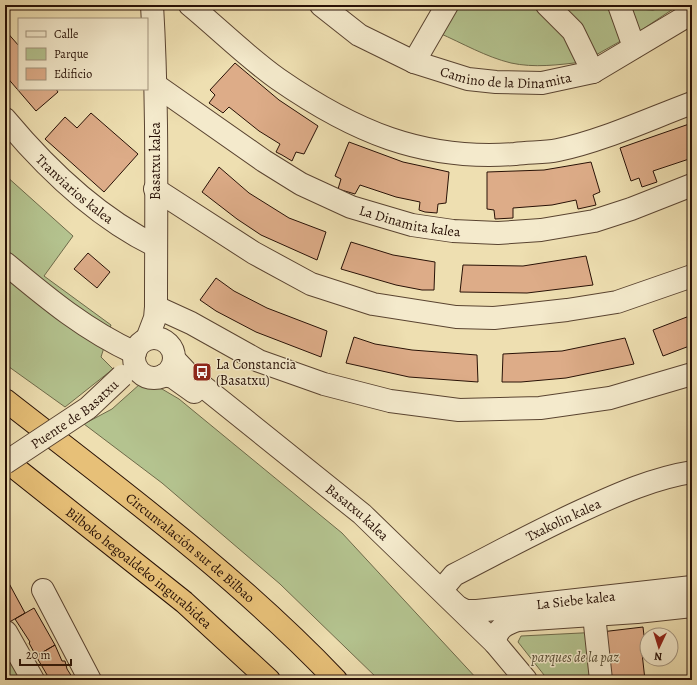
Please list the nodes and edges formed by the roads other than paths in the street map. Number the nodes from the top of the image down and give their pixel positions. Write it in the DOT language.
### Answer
graph roads {
  1 [pos="152,5"];
  2 [pos="190,5"];
  3 [pos="321,5"];
  4 [pos="447,5"];
  5 [pos="547,5"];
  6 [pos="619,5"];
  7 [pos="692,13"];
  8 [pos="634,47"];
  9 [pos="414,62"];
  10 [pos="593,72"];
  11 [pos="157,86"];
  12 [pos="692,103"];
  13 [pos="5,119"];
  14 [pos="692,185"];
  15 [pos="155,189"];
  16 [pos="156,246"];
  17 [pos="5,263"];
  18 [pos="692,276"];
  19 [pos="155,312"];
  20 [pos="145,357"];
  21 [pos="692,374"];
  22 [pos="5,400"];
  23 [pos="5,461"];
  24 [pos="692,472"];
  25 [pos="444,587"];
  26 [pos="692,587"];
  27 [pos="43,590"];
  28 [pos="692,606"];
  29 [pos="594,615"];
  30 [pos="471,616"];
  31 [pos="6,632"];
  32 [pos="497,636"];
  33 [pos="316,660"];
  34 [pos="596,677"];
  35 [pos="33,680"];
  36 [pos="90,680"];
  37 [pos="269,680"];
  38 [pos="336,680"];
  39 [pos="341,680"];
  40 [pos="509,680"];
  41 [pos="526,680"];
  1 -- 11 [label="street, Basatxu kalea"];
  2 -- 12 [label="street"];
  3 -- 9 [label="street, Camino de la Dinamita"];
  4 -- 9 [label="street"];
  5 -- 10 [label="street"];
  6 -- 8 [label="street"];
  7 -- 8 [label="street, Camino de la Dinamita"];
  8 -- 10 [label="street, Camino de la Dinamita"];
  9 -- 10 [label="street, Camino de la Dinamita"];
  11 -- 14 [label="street, La Dinamita kalea"];
  11 -- 15 [label="street, Basatxu kalea"];
  13 -- 16 [label="street, Tranviarios kalea"];
  15 -- 16 [label="street, Basatxu kalea"];
  15 -- 18 [label="street"];
  16 -- 19 [label="street, Basatxu kalea"];
  17 -- 20 [label="street"];
  19 -- 20 [label="street, Basatxu kalea"];
  19 -- 21 [label="street"];
  20 -- 23 [label="street, Puente de Basatxu, bridge"];
  20 -- 30 [label="street, Basatxu kalea"];
  22 -- 33 [label="highway, Circunvalación sur de Bilbao"];
  23 -- 37 [label="highway, Bilboko hegoaldeko ingurabidea"];
  24 -- 25 [label="street, Txakolin kalea"];
  26 -- 30 [label="street, La Siebe kalea"];
  27 -- 36 [label="street"];
  28 -- 29 [label="street, La Siebe kalea"];
  29 -- 32 [label="street, La Siebe kalea"];
  29 -- 34 [label="street"];
  30 -- 32 [label="street"];
  30 -- 40 [label="street, Basatxu kalea"];
  31 -- 35 [label="street"];
  32 -- 41 [label="street"];
  33 -- 38 [label="highway"];
  33 -- 39 [label="highway"];
}
